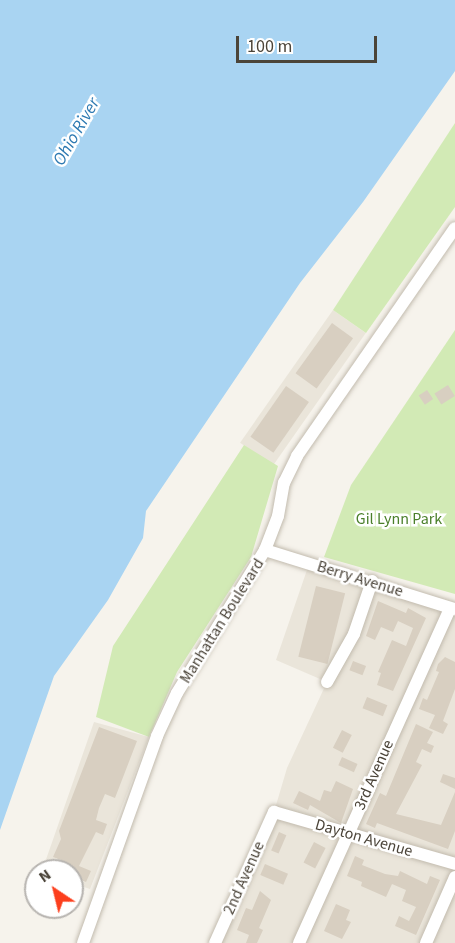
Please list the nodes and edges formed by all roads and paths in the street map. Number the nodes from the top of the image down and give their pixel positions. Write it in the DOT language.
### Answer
graph roads {
  1 [pos="455,228"];
  2 [pos="265,550"];
  3 [pos="372,581"];
  4 [pos="452,608"];
  5 [pos="327,682"];
  6 [pos="274,812"];
  7 [pos="348,833"];
  8 [pos="455,864"];
  9 [pos="455,877"];
  10 [pos="83,943"];
  11 [pos="215,943"];
  12 [pos="299,943"];
  13 [pos="426,943"];
  1 -- 2 [label="street, Manhattan Boulevard"];
  2 -- 3 [label="street, Berry Avenue"];
  2 -- 10 [label="street, Manhattan Boulevard"];
  3 -- 4 [label="street, Berry Avenue"];
  3 -- 5 [label="street"];
  4 -- 7 [label="street, 3rd Avenue"];
  6 -- 7 [label="street, Dayton Avenue"];
  6 -- 11 [label="street, 2nd Avenue"];
  7 -- 8 [label="street, Dayton Avenue"];
  7 -- 12 [label="street, 3rd Avenue"];
  9 -- 13 [label="street"];
}
